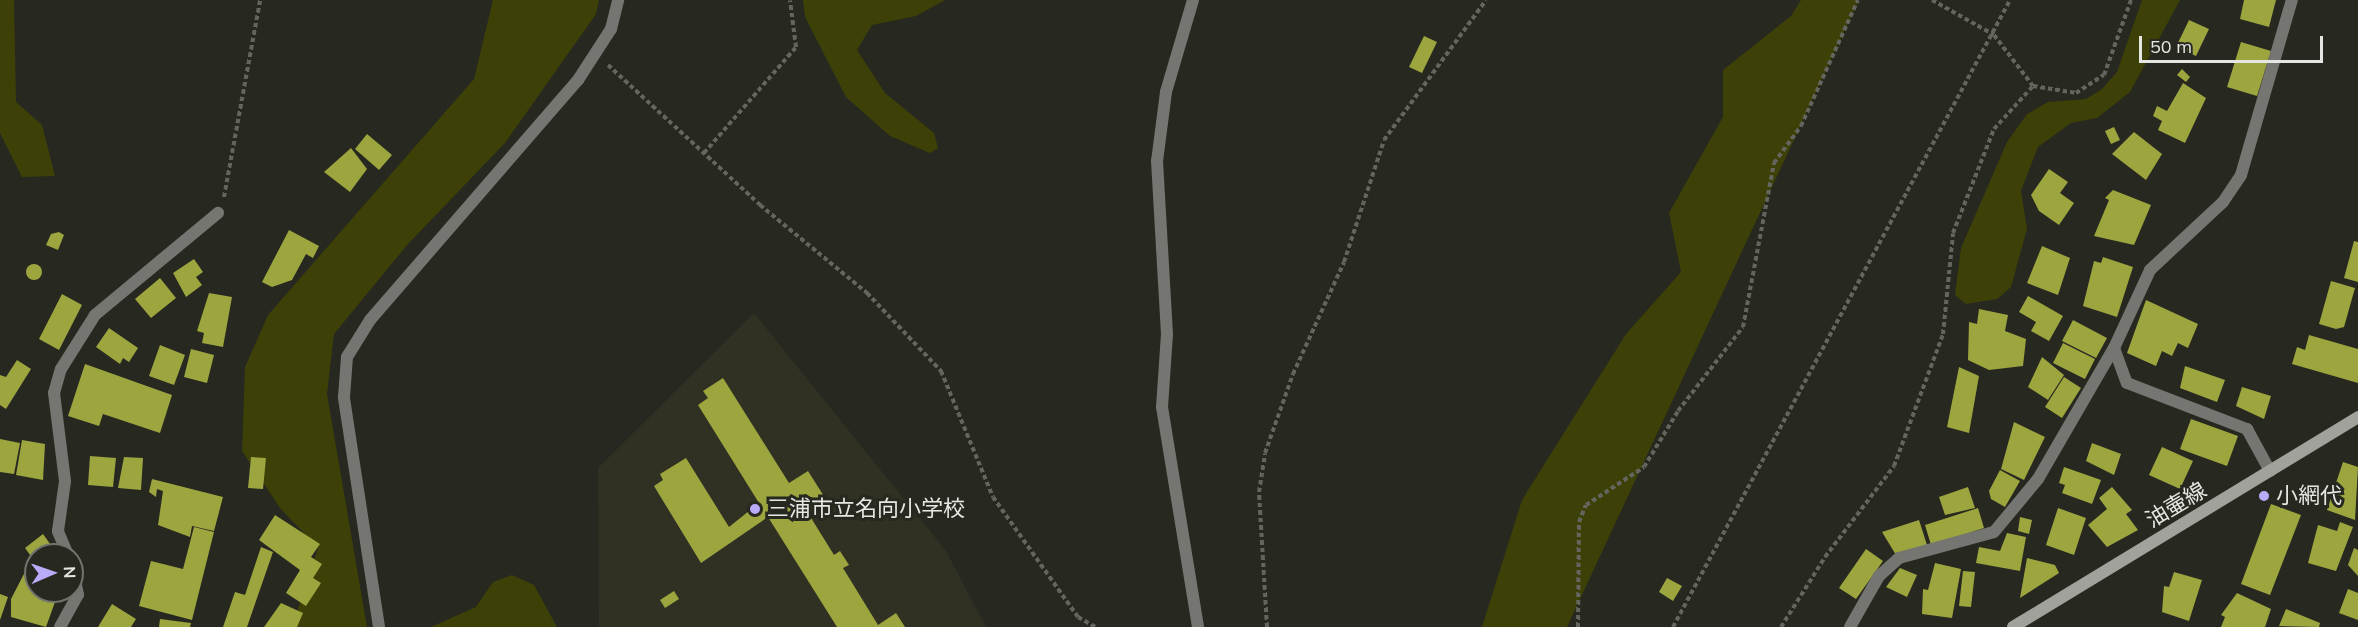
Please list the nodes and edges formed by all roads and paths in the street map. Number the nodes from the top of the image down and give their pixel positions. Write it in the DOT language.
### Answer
graph roads {
  1 [pos="261,0"];
  2 [pos="618,0"];
  3 [pos="790,0"];
  4 [pos="1192,0"];
  5 [pos="1486,0"];
  6 [pos="1858,0"];
  7 [pos="1932,0"];
  8 [pos="2010,0"];
  9 [pos="2131,0"];
  10 [pos="2292,0"];
  11 [pos="1994,35"];
  12 [pos="596,54"];
  13 [pos="2033,86"];
  14 [pos="704,153"];
  15 [pos="218,213"];
  16 [pos="2114,348"];
  17 [pos="2358,417"];
  18 [pos="2271,471"];
  19 [pos="63,543"];
  20 [pos="74,603"];
  21 [pos="2017,626"];
  22 [pos="60,627"];
  23 [pos="379,627"];
  24 [pos="1095,627"];
  25 [pos="1198,627"];
  26 [pos="1267,627"];
  27 [pos="1578,627"];
  28 [pos="1673,627"];
  29 [pos="1781,627"];
  30 [pos="1850,627"];
  1 -- 15 [label="path"];
  2 -- 12 [label="street"];
  3 -- 14 [label="path"];
  4 -- 25 [label="street"];
  5 -- 26 [label="path"];
  6 -- 27 [label="path"];
  7 -- 11 [label="path"];
  8 -- 11 [label="path"];
  9 -- 13 [label="path"];
  10 -- 16 [label="street"];
  11 -- 13 [label="path"];
  11 -- 28 [label="path"];
  12 -- 14 [label="path"];
  12 -- 23 [label="street"];
  13 -- 29 [label="path"];
  14 -- 24 [label="path"];
  15 -- 19 [label="street"];
  16 -- 18 [label="street"];
  16 -- 30 [label="street"];
  17 -- 18 [label="main road, 油壷線"];
  18 -- 21 [label="main road, 油壷線"];
  20 -- 22 [label="street"];
}
